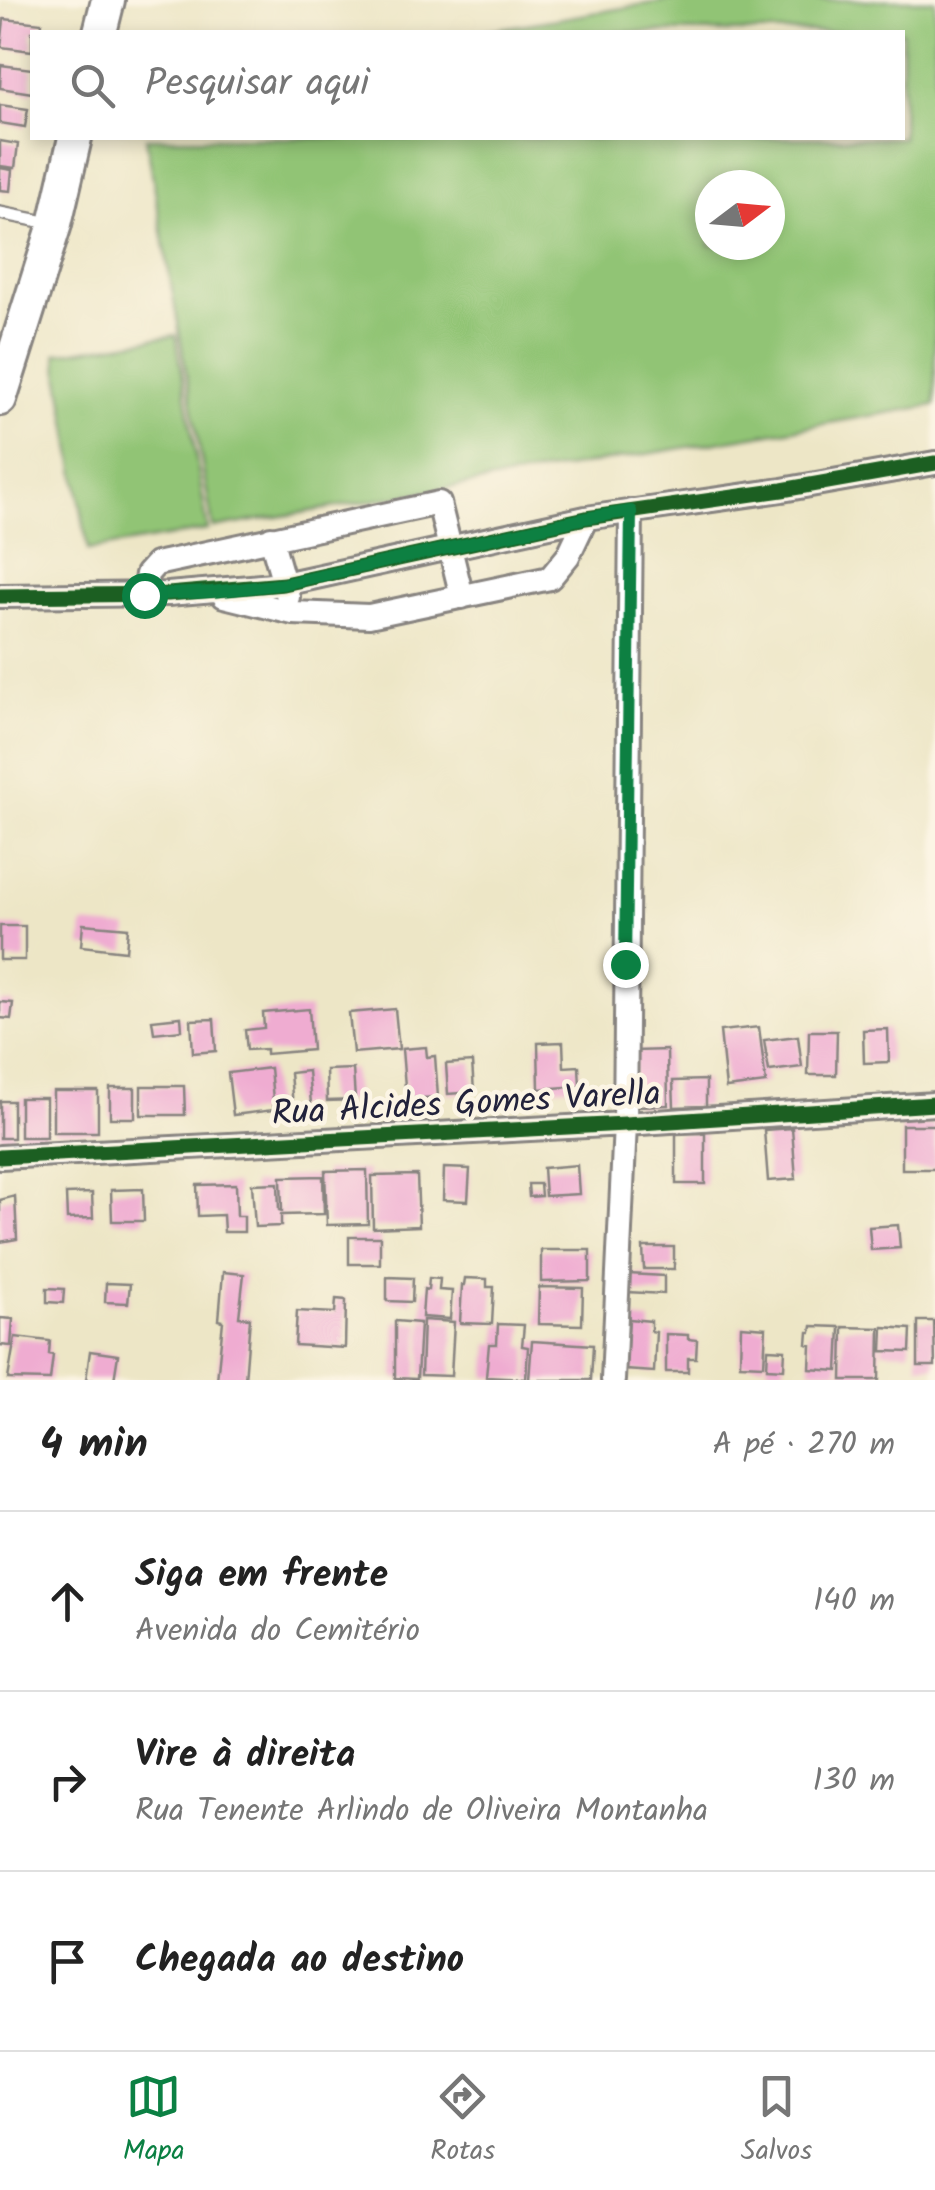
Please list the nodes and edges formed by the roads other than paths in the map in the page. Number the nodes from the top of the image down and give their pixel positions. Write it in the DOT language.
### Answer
graph roads {
  1 [pos="108,0"];
  2 [pos="100,30"];
  3 [pos="76,140"];
  4 [pos="0,213"];
  5 [pos="55,224"];
  6 [pos="0,399"];
  7 [pos="935,462"];
  8 [pos="631,511"];
  9 [pos="586,518"];
  10 [pos="271,538"];
  11 [pos="450,546"];
  12 [pos="284,584"];
  13 [pos="211,592"];
  14 [pos="144,595"];
  15 [pos="0,596"];
  16 [pos="462,597"];
  17 [pos="293,614"];
  18 [pos="935,1104"];
  19 [pos="624,1124"];
  20 [pos="0,1156"];
  21 [pos="612,1380"];
  1 -- 2 [label="main road"];
  3 -- 5 [label="main road"];
  4 -- 5 [label="lane"];
  5 -- 6 [label="main road"];
  7 -- 8 [label="street"];
  8 -- 9 [label="street"];
  8 -- 19 [label="street"];
  9 -- 11 [label="street"];
  9 -- 16 [label="street"];
  10 -- 11 [label="street"];
  10 -- 12 [label="street"];
  10 -- 14 [label="street"];
  11 -- 12 [label="street"];
  11 -- 16 [label="street"];
  12 -- 13 [label="street"];
  12 -- 17 [label="street"];
  13 -- 14 [label="street"];
  13 -- 17 [label="street"];
  14 -- 15 [label="street"];
  16 -- 17 [label="street"];
  18 -- 19 [label="street, Rua Alcides Gomes Varella"];
  19 -- 20 [label="street, Rua Alcides Gomes Varella"];
  19 -- 21 [label="street"];
}
